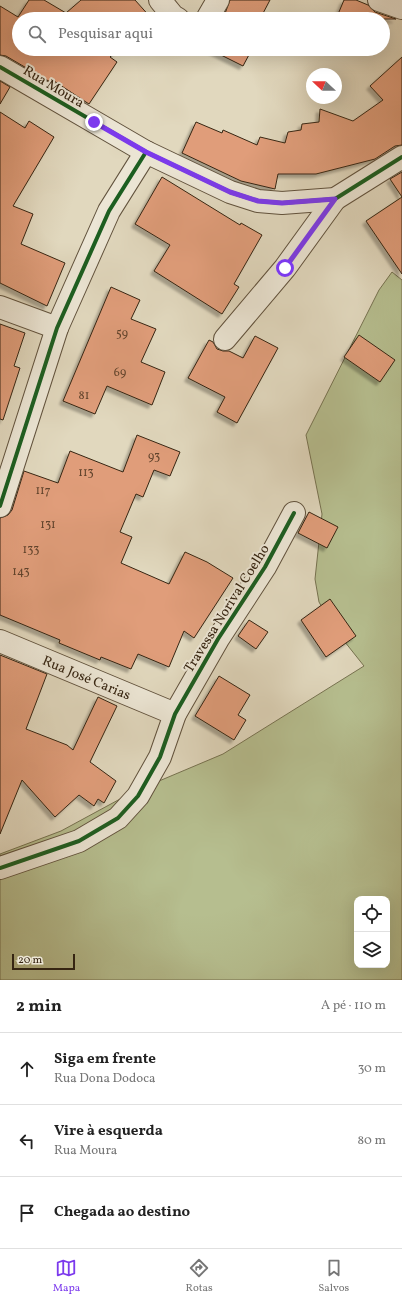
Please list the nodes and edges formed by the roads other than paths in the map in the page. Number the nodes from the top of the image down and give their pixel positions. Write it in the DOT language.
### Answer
graph roads {
  1 [pos="160,0"];
  2 [pos="218,0"];
  3 [pos="379,0"];
  4 [pos="402,8"];
  5 [pos="170,12"];
  6 [pos="212,12"];
  7 [pos="0,67"];
  8 [pos="146,152"];
  9 [pos="402,157"];
  10 [pos="335,199"];
  11 [pos="0,307"];
  12 [pos="57,328"];
  13 [pos="225,339"];
  14 [pos="0,506"];
  15 [pos="294,513"];
  16 [pos="0,641"];
  17 [pos="174,714"];
  18 [pos="0,868"];
  1 -- 5 [label="street"];
  2 -- 6 [label="street"];
  3 -- 4 [label="street"];
  7 -- 8 [label="street, Rua Moura"];
  8 -- 10 [label="street, Rua Moura"];
  8 -- 12 [label="street"];
  9 -- 10 [label="street, Rua Moura"];
  10 -- 13 [label="street"];
  11 -- 12 [label="street"];
  12 -- 14 [label="street"];
  15 -- 17 [label="street, Travessa Norival Coelho"];
  16 -- 17 [label="street, Rua José Carias"];
  17 -- 18 [label="street, Travessa Norival Coelho"];
}
